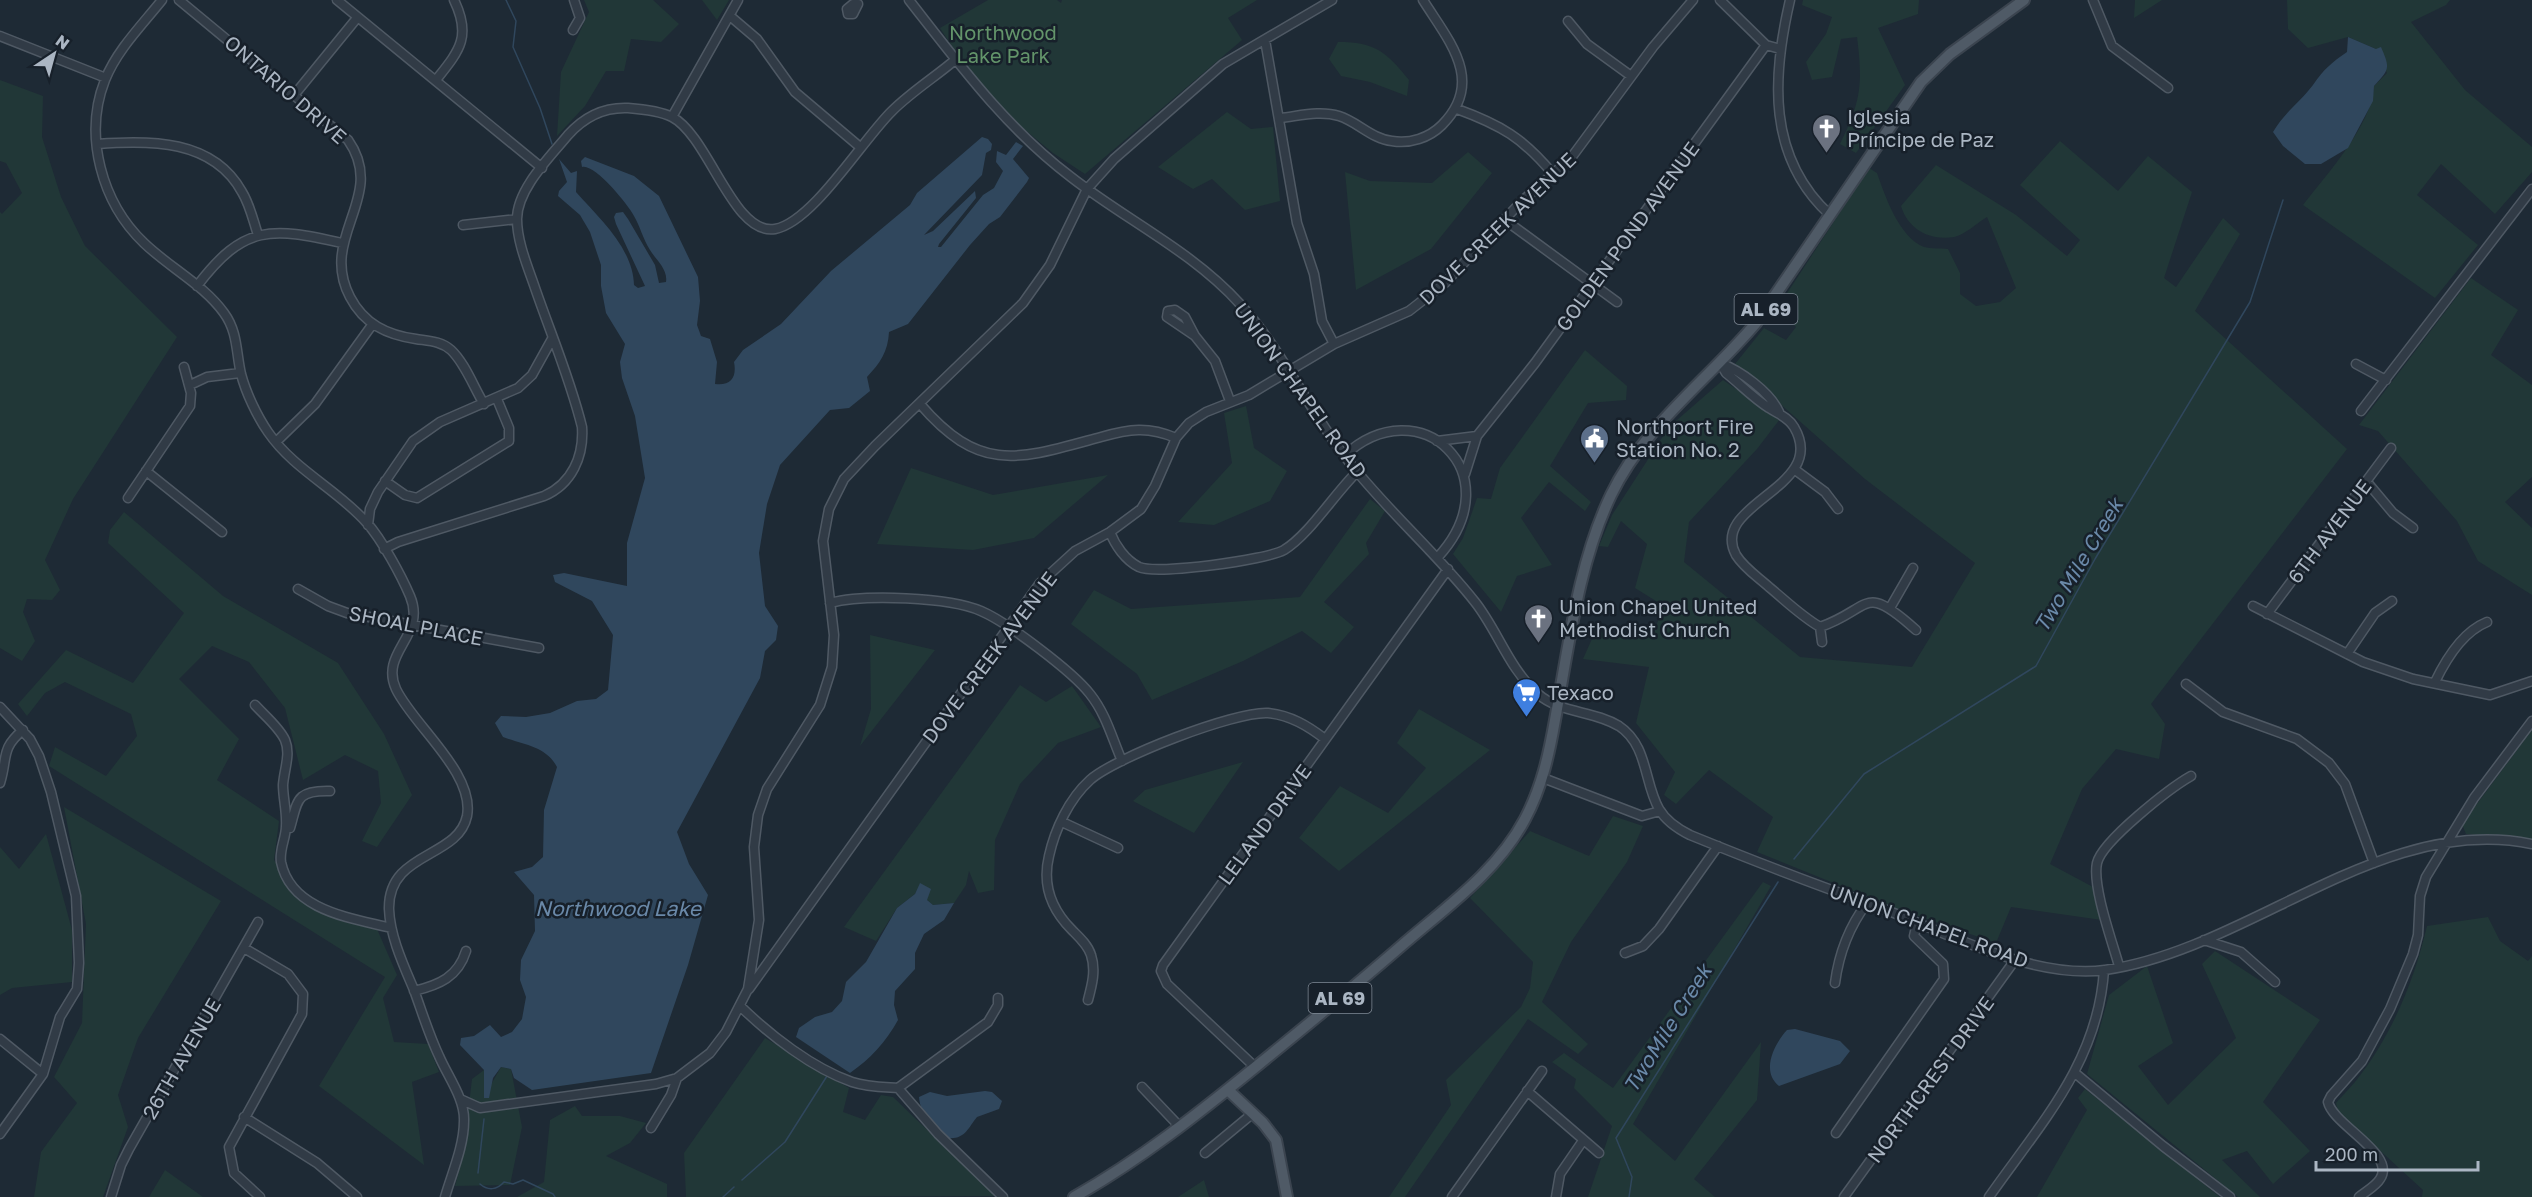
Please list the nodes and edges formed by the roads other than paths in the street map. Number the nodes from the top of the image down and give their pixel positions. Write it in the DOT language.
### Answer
graph roads {
  1 [pos="162,0"];
  2 [pos="179,0"];
  3 [pos="336,0"];
  4 [pos="454,0"];
  5 [pos="574,0"];
  6 [pos="738,0"];
  7 [pos="909,0"];
  8 [pos="1332,0"];
  9 [pos="1423,0"];
  10 [pos="1693,0"];
  11 [pos="1720,0"];
  12 [pos="1790,0"];
  13 [pos="2024,0"];
  14 [pos="2093,0"];
  15 [pos="730,16"];
  16 [pos="357,18"];
  17 [pos="1568,21"];
  18 [pos="573,30"];
  19 [pos="0,36"];
  20 [pos="1265,40"];
  21 [pos="1766,45"];
  22 [pos="1779,49"];
  23 [pos="956,60"];
  24 [pos="1631,76"];
  25 [pos="106,78"];
  26 [pos="436,80"];
  27 [pos="2168,88"];
  28 [pos="295,94"];
  29 [pos="1457,109"];
  30 [pos="672,117"];
  31 [pos="1280,118"];
  32 [pos="98,144"];
  33 [pos="860,147"];
  34 [pos="542,168"];
  35 [pos="1553,174"];
  36 [pos="1087,189"];
  37 [pos="2532,189"];
  38 [pos="1830,215"];
  39 [pos="517,219"];
  40 [pos="1504,220"];
  41 [pos="463,225"];
  42 [pos="258,235"];
  43 [pos="342,243"];
  44 [pos="1591,284"];
  45 [pos="197,286"];
  46 [pos="1617,302"];
  47 [pos="372,325"];
  48 [pos="1195,336"];
  49 [pos="552,339"];
  50 [pos="1334,344"];
  51 [pos="1720,363"];
  52 [pos="2356,364"];
  53 [pos="184,367"];
  54 [pos="1290,372"];
  55 [pos="240,373"];
  56 [pos="2385,380"];
  57 [pos="190,385"];
  58 [pos="497,399"];
  59 [pos="1230,401"];
  60 [pos="920,404"];
  61 [pos="484,405"];
  62 [pos="2361,411"];
  63 [pos="1477,436"];
  64 [pos="1176,438"];
  65 [pos="1437,441"];
  66 [pos="276,442"];
  67 [pos="2391,448"];
  68 [pos="1344,456"];
  69 [pos="1794,470"];
  70 [pos="146,471"];
  71 [pos="1357,472"];
  72 [pos="1465,474"];
  73 [pos="385,481"];
  74 [pos="2367,482"];
  75 [pos="128,498"];
  76 [pos="370,509"];
  77 [pos="1838,509"];
  78 [pos="358,515"];
  79 [pos="369,525"];
  80 [pos="2413,528"];
  81 [pos="222,532"];
  82 [pos="1110,532"];
  83 [pos="384,549"];
  84 [pos="1438,557"];
  85 [pos="1913,568"];
  86 [pos="1448,569"];
  87 [pos="298,589"];
  88 [pos="2392,601"];
  89 [pos="831,603"];
  90 [pos="2253,606"];
  91 [pos="1890,608"];
  92 [pos="2267,614"];
  93 [pos="2487,622"];
  94 [pos="414,625"];
  95 [pos="1820,627"];
  96 [pos="1007,628"];
  97 [pos="1916,630"];
  98 [pos="1822,642"];
  99 [pos="538,648"];
  100 [pos="2347,654"];
  101 [pos="2532,681"];
  102 [pos="2435,682"];
  103 [pos="2186,684"];
  104 [pos="2522,685"];
  105 [pos="2532,688"];
  106 [pos="255,705"];
  107 [pos="0,707"];
  108 [pos="1558,707"];
  109 [pos="2532,721"];
  110 [pos="23,730"];
  111 [pos="1325,739"];
  112 [pos="1122,761"];
  113 [pos="2,762"];
  114 [pos="2191,776"];
  115 [pos="1,778"];
  116 [pos="1543,778"];
  117 [pos="330,791"];
  118 [pos="1660,811"];
  119 [pos="1062,822"];
  120 [pos="285,836"];
  121 [pos="2445,842"];
  122 [pos="2532,844"];
  123 [pos="1718,846"];
  124 [pos="1118,848"];
  125 [pos="2374,862"];
  126 [pos="1867,903"];
  127 [pos="258,922"];
  128 [pos="1917,922"];
  129 [pos="391,928"];
  130 [pos="2204,940"];
  131 [pos="244,948"];
  132 [pos="466,951"];
  133 [pos="1625,953"];
  134 [pos="2015,960"];
  135 [pos="2119,966"];
  136 [pos="2104,970"];
  137 [pos="2275,982"];
  138 [pos="1835,984"];
  139 [pos="748,989"];
  140 [pos="414,991"];
  141 [pos="998,998"];
  142 [pos="1088,1000"];
  143 [pos="740,1006"];
  144 [pos="0,1040"];
  145 [pos="1255,1067"];
  146 [pos="1542,1071"];
  147 [pos="2075,1073"];
  148 [pos="43,1074"];
  149 [pos="677,1078"];
  150 [pos="1142,1087"];
  151 [pos="898,1088"];
  152 [pos="1228,1089"];
  153 [pos="1527,1091"];
  154 [pos="460,1099"];
  155 [pos="480,1108"];
  156 [pos="464,1109"];
  157 [pos="1252,1114"];
  158 [pos="244,1118"];
  159 [pos="464,1123"];
  160 [pos="1180,1127"];
  161 [pos="651,1128"];
  162 [pos="1836,1133"];
  163 [pos="0,1134"];
  164 [pos="1582,1142"];
  165 [pos="1599,1153"];
  166 [pos="1205,1154"];
  167 [pos="111,1197"];
  168 [pos="260,1197"];
  169 [pos="357,1197"];
  170 [pos="445,1197"];
  171 [pos="1003,1197"];
  172 [pos="1074,1197"];
  173 [pos="1287,1197"];
  174 [pos="1452,1197"];
  175 [pos="1556,1197"];
  176 [pos="1844,1197"];
  177 [pos="1989,1197"];
  178 [pos="2230,1197"];
  179 [pos="2359,1197"];
  1 -- 25 [label="street"];
  2 -- 28 [label="street, ONTARIO DRIVE"];
  3 -- 16 [label="street"];
  4 -- 26 [label="street"];
  5 -- 18 [label="street"];
  6 -- 15 [label="street"];
  7 -- 23 [label="street, UNION CHAPEL ROAD"];
  8 -- 20 [label="street"];
  9 -- 29 [label="street"];
  10 -- 24 [label="street, DOVE CREEK AVENUE"];
  11 -- 21 [label="street"];
  12 -- 22 [label="street"];
  13 -- 38 [label="main road, AL 69"];
  14 -- 27 [label="street"];
  15 -- 30 [label="street"];
  15 -- 33 [label="street"];
  16 -- 26 [label="street"];
  16 -- 28 [label="street"];
  17 -- 24 [label="street"];
  19 -- 25 [label="street"];
  20 -- 31 [label="street"];
  20 -- 36 [label="street"];
  21 -- 22 [label="street"];
  21 -- 44 [label="street, GOLDEN POND AVENUE"];
  22 -- 38 [label="street"];
  23 -- 33 [label="street"];
  23 -- 36 [label="street, UNION CHAPEL ROAD"];
  24 -- 35 [label="street, DOVE CREEK AVENUE"];
  25 -- 32 [label="street"];
  26 -- 34 [label="street"];
  28 -- 43 [label="street, ONTARIO DRIVE"];
  29 -- 31 [label="street"];
  29 -- 35 [label="street"];
  30 -- 33 [label="street"];
  30 -- 34 [label="street"];
  31 -- 50 [label="street"];
  32 -- 42 [label="street"];
  32 -- 45 [label="street"];
  34 -- 39 [label="street"];
  35 -- 40 [label="street, DOVE CREEK AVENUE"];
  36 -- 54 [label="street, UNION CHAPEL ROAD"];
  36 -- 60 [label="street"];
  37 -- 56 [label="street"];
  38 -- 51 [label="main road, AL 69"];
  39 -- 41 [label="street"];
  39 -- 49 [label="street"];
  40 -- 44 [label="street"];
  40 -- 50 [label="street, DOVE CREEK AVENUE"];
  42 -- 43 [label="street"];
  42 -- 45 [label="street"];
  43 -- 47 [label="street, ONTARIO DRIVE"];
  44 -- 46 [label="street"];
  44 -- 63 [label="street, GOLDEN POND AVENUE"];
  45 -- 55 [label="street"];
  47 -- 61 [label="street"];
  47 -- 66 [label="street"];
  48 -- 59 [label="street"];
  49 -- 58 [label="street"];
  49 -- 83 [label="street"];
  50 -- 54 [label="street, DOVE CREEK AVENUE"];
  51 -- 69 [label="street"];
  51 -- 108 [label="main road, AL 69"];
  52 -- 56 [label="street"];
  53 -- 57 [label="street"];
  54 -- 59 [label="street, DOVE CREEK AVENUE"];
  54 -- 68 [label="street, UNION CHAPEL ROAD"];
  55 -- 57 [label="street"];
  55 -- 66 [label="street"];
  56 -- 62 [label="street"];
  57 -- 70 [label="street"];
  58 -- 61 [label="street"];
  58 -- 73 [label="street"];
  59 -- 64 [label="street, DOVE CREEK AVENUE"];
  60 -- 64 [label="street"];
  60 -- 89 [label="street"];
  61 -- 73 [label="street"];
  63 -- 65 [label="street"];
  63 -- 72 [label="street, GOLDEN POND AVENUE"];
  64 -- 82 [label="street, DOVE CREEK AVENUE"];
  65 -- 68 [label="street"];
  65 -- 72 [label="street"];
  66 -- 78 [label="street"];
  67 -- 74 [label="street, 6TH AVENUE"];
  68 -- 71 [label="street, UNION CHAPEL ROAD"];
  69 -- 77 [label="street"];
  69 -- 95 [label="street"];
  70 -- 75 [label="street"];
  70 -- 81 [label="street"];
  71 -- 82 [label="street"];
  71 -- 84 [label="street, UNION CHAPEL ROAD"];
  72 -- 84 [label="street"];
  73 -- 76 [label="street"];
  74 -- 80 [label="street"];
  74 -- 92 [label="street, 6TH AVENUE"];
  76 -- 78 [label="street"];
  76 -- 79 [label="street"];
  78 -- 79 [label="street"];
  79 -- 83 [label="street"];
  82 -- 96 [label="street, DOVE CREEK AVENUE"];
  83 -- 94 [label="street"];
  84 -- 86 [label="street, UNION CHAPEL ROAD"];
  85 -- 91 [label="street"];
  86 -- 108 [label="street, UNION CHAPEL ROAD"];
  86 -- 111 [label="street, LELAND DRIVE"];
  87 -- 94 [label="street, SHOAL PLACE"];
  88 -- 100 [label="street"];
  89 -- 96 [label="street"];
  89 -- 139 [label="street"];
  90 -- 92 [label="street"];
  91 -- 95 [label="street"];
  91 -- 97 [label="street"];
  92 -- 100 [label="street"];
  93 -- 102 [label="street"];
  94 -- 99 [label="street, SHOAL PLACE"];
  94 -- 129 [label="street"];
  95 -- 98 [label="street"];
  96 -- 112 [label="street"];
  96 -- 139 [label="street, DOVE CREEK AVENUE"];
  100 -- 102 [label="street"];
  101 -- 104 [label="street"];
  102 -- 104 [label="street"];
  103 -- 125 [label="street"];
  104 -- 105 [label="street"];
  106 -- 120 [label="street"];
  107 -- 110 [label="street"];
  108 -- 116 [label="main road, AL 69"];
  108 -- 118 [label="street, UNION CHAPEL ROAD"];
  109 -- 121 [label="street"];
  110 -- 113 [label="street"];
  110 -- 148 [label="street"];
  111 -- 112 [label="street"];
  111 -- 145 [label="street, LELAND DRIVE"];
  112 -- 119 [label="street"];
  113 -- 115 [label="street"];
  114 -- 135 [label="street"];
  116 -- 118 [label="street"];
  116 -- 145 [label="main road, AL 69"];
  117 -- 120 [label="street"];
  118 -- 123 [label="street, UNION CHAPEL ROAD"];
  119 -- 124 [label="street"];
  119 -- 142 [label="street"];
  120 -- 129 [label="street"];
  121 -- 122 [label="street, UNION CHAPEL ROAD"];
  121 -- 125 [label="street, UNION CHAPEL ROAD"];
  121 -- 179 [label="street"];
  123 -- 126 [label="street, UNION CHAPEL ROAD"];
  123 -- 133 [label="street"];
  125 -- 130 [label="street, UNION CHAPEL ROAD"];
  126 -- 128 [label="street, UNION CHAPEL ROAD"];
  126 -- 138 [label="street"];
  127 -- 131 [label="street, 26TH AVENUE"];
  128 -- 134 [label="street, UNION CHAPEL ROAD"];
  128 -- 162 [label="street"];
  129 -- 140 [label="street"];
  130 -- 135 [label="street, UNION CHAPEL ROAD"];
  130 -- 137 [label="street"];
  131 -- 158 [label="street"];
  131 -- 167 [label="street, 26TH AVENUE"];
  132 -- 140 [label="street"];
  134 -- 136 [label="street, UNION CHAPEL ROAD"];
  134 -- 176 [label="street, NORTHCREST DRIVE"];
  135 -- 136 [label="street, UNION CHAPEL ROAD"];
  136 -- 147 [label="street"];
  139 -- 143 [label="street"];
  140 -- 154 [label="street"];
  141 -- 151 [label="street"];
  143 -- 149 [label="street"];
  143 -- 151 [label="street"];
  144 -- 148 [label="street"];
  145 -- 152 [label="main road, AL 69"];
  146 -- 153 [label="street"];
  147 -- 177 [label="street"];
  147 -- 178 [label="street"];
  148 -- 163 [label="street"];
  149 -- 155 [label="street"];
  149 -- 161 [label="street"];
  150 -- 160 [label="street"];
  151 -- 171 [label="street"];
  152 -- 157 [label="main road"];
  152 -- 160 [label="main road, AL 69"];
  153 -- 164 [label="street"];
  153 -- 174 [label="street"];
  154 -- 155 [label="street"];
  154 -- 156 [label="street"];
  155 -- 156 [label="street"];
  155 -- 159 [label="street"];
  156 -- 159 [label="street"];
  157 -- 166 [label="street"];
  157 -- 173 [label="main road"];
  158 -- 168 [label="street"];
  158 -- 169 [label="street"];
  159 -- 170 [label="street"];
  160 -- 172 [label="main road, AL 69"];
  164 -- 165 [label="street"];
  164 -- 175 [label="street"];
}
